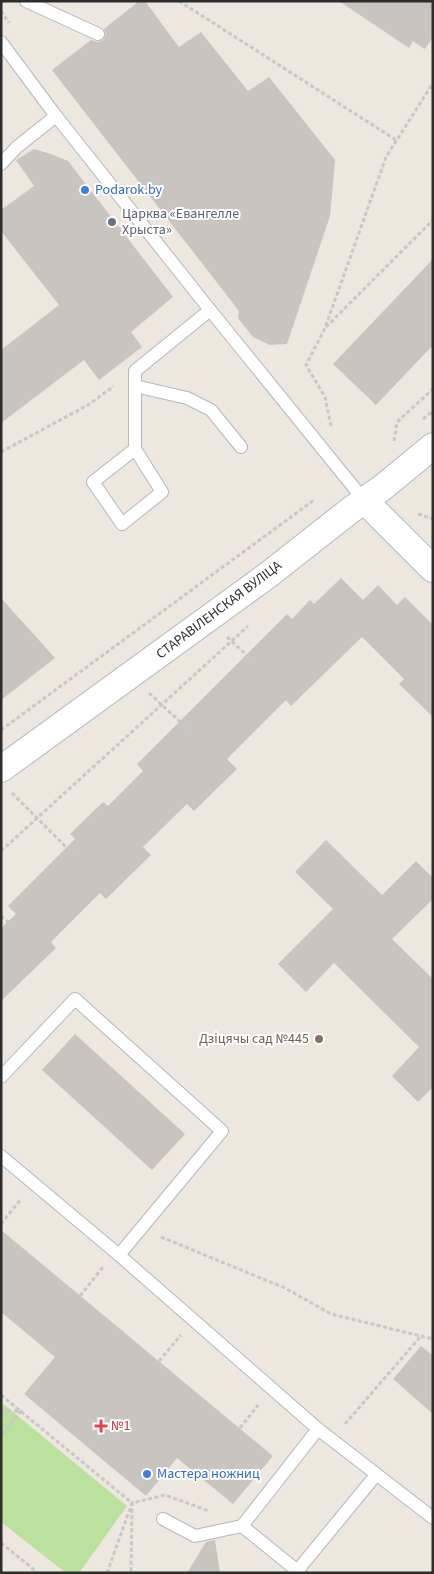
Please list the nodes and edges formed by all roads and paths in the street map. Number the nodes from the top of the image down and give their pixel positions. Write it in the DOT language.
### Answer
graph roads {
  1 [pos="26,1"];
  2 [pos="179,1"];
  3 [pos="98,34"];
  4 [pos="1,42"];
  5 [pos="433,83"];
  6 [pos="56,116"];
  7 [pos="396,140"];
  8 [pos="1,164"];
  9 [pos="433,220"];
  10 [pos="210,310"];
  11 [pos="324,328"];
  12 [pos="135,371"];
  13 [pos="135,386"];
  14 [pos="433,389"];
  15 [pos="433,412"];
  16 [pos="417,424"];
  17 [pos="333,432"];
  18 [pos="402,436"];
  19 [pos="433,446"];
  20 [pos="241,447"];
  21 [pos="135,449"];
  22 [pos="1,452"];
  23 [pos="347,478"];
  24 [pos="364,500"];
  25 [pos="433,519"];
  26 [pos="384,520"];
  27 [pos="433,569"];
  28 [pos="207,619"];
  29 [pos="249,625"];
  30 [pos="232,642"];
  31 [pos="254,662"];
  32 [pos="131,675"];
  33 [pos="161,705"];
  34 [pos="1,730"];
  35 [pos="189,730"];
  36 [pos="4,778"];
  37 [pos="38,818"];
  38 [pos="1,851"];
  39 [pos="73,854"];
  40 [pos="1,916"];
  41 [pos="8,922"];
  42 [pos="1,1077"];
  43 [pos="1,1156"];
  44 [pos="16,1192"];
  45 [pos="1,1224"];
  46 [pos="141,1229"];
  47 [pos="119,1255"];
  48 [pos="111,1272"];
  49 [pos="80,1296"];
  50 [pos="182,1333"];
  51 [pos="421,1336"];
  52 [pos="433,1339"];
  53 [pos="159,1361"];
  54 [pos="1,1395"];
  55 [pos="262,1400"];
  56 [pos="1,1411"];
  57 [pos="21,1411"];
  58 [pos="240,1428"];
  59 [pos="318,1429"];
  60 [pos="1,1436"];
  61 [pos="331,1440"];
  62 [pos="376,1475"];
  63 [pos="132,1503"];
  64 [pos="212,1512"];
  65 [pos="433,1518"];
  66 [pos="163,1519"];
  67 [pos="242,1526"];
  68 [pos="1,1543"];
  69 [pos="299,1572"];
  70 [pos="38,1573"];
  71 [pos="107,1573"];
  72 [pos="131,1573"];
  1 -- 3 [label="lane"];
  2 -- 7 [label="path"];
  4 -- 6 [label="lane"];
  5 -- 7 [label="path"];
  6 -- 8 [label="lane"];
  6 -- 10 [label="lane"];
  7 -- 11 [label="path"];
  9 -- 11 [label="path"];
  10 -- 12 [label="lane"];
  10 -- 23 [label="lane"];
  11 -- 17 [label="path"];
  12 -- 13 [label="lane"];
  12 -- 22 [label="path"];
  13 -- 20 [label="lane"];
  13 -- 21 [label="lane"];
  14 -- 18 [label="path"];
  15 -- 16 [label="path"];
  19 -- 24 [label="street, СТАРАВІЛЕНСКАЯ ВУЛІЦА"];
  21 -- 21 [label="lane"];
  23 -- 24 [label="lane"];
  23 -- 34 [label="path"];
  24 -- 26 [label="street"];
  24 -- 28 [label="street, СТАРАВІЛЕНСКАЯ ВУЛІЦА"];
  25 -- 26 [label="path"];
  26 -- 27 [label="street"];
  28 -- 30 [label="path"];
  28 -- 32 [label="street, СТАРАВІЛЕНСКАЯ ВУЛІЦА"];
  29 -- 30 [label="path"];
  30 -- 31 [label="path"];
  30 -- 33 [label="path"];
  32 -- 33 [label="path"];
  32 -- 36 [label="street, СТАРАВІЛЕНСКАЯ ВУЛІЦА"];
  33 -- 35 [label="path"];
  33 -- 37 [label="path"];
  36 -- 37 [label="path"];
  37 -- 38 [label="path"];
  37 -- 39 [label="path"];
  40 -- 41 [label="path"];
  42 -- 46 [label="lane"];
  43 -- 47 [label="lane"];
  44 -- 45 [label="path"];
  46 -- 47 [label="lane"];
  46 -- 51 [label="path"];
  47 -- 59 [label="lane"];
  48 -- 49 [label="path"];
  50 -- 53 [label="path"];
  51 -- 52 [label="path"];
  51 -- 61 [label="path"];
  54 -- 57 [label="path"];
  55 -- 58 [label="path"];
  56 -- 57 [label="path"];
  57 -- 60 [label="path"];
  57 -- 63 [label="path"];
  59 -- 61 [label="lane"];
  59 -- 67 [label="lane"];
  61 -- 62 [label="lane"];
  62 -- 65 [label="lane"];
  62 -- 69 [label="lane"];
  63 -- 64 [label="path"];
  63 -- 71 [label="path"];
  63 -- 72 [label="path"];
  66 -- 67 [label="lane"];
  67 -- 69 [label="lane"];
  68 -- 70 [label="path"];
}
